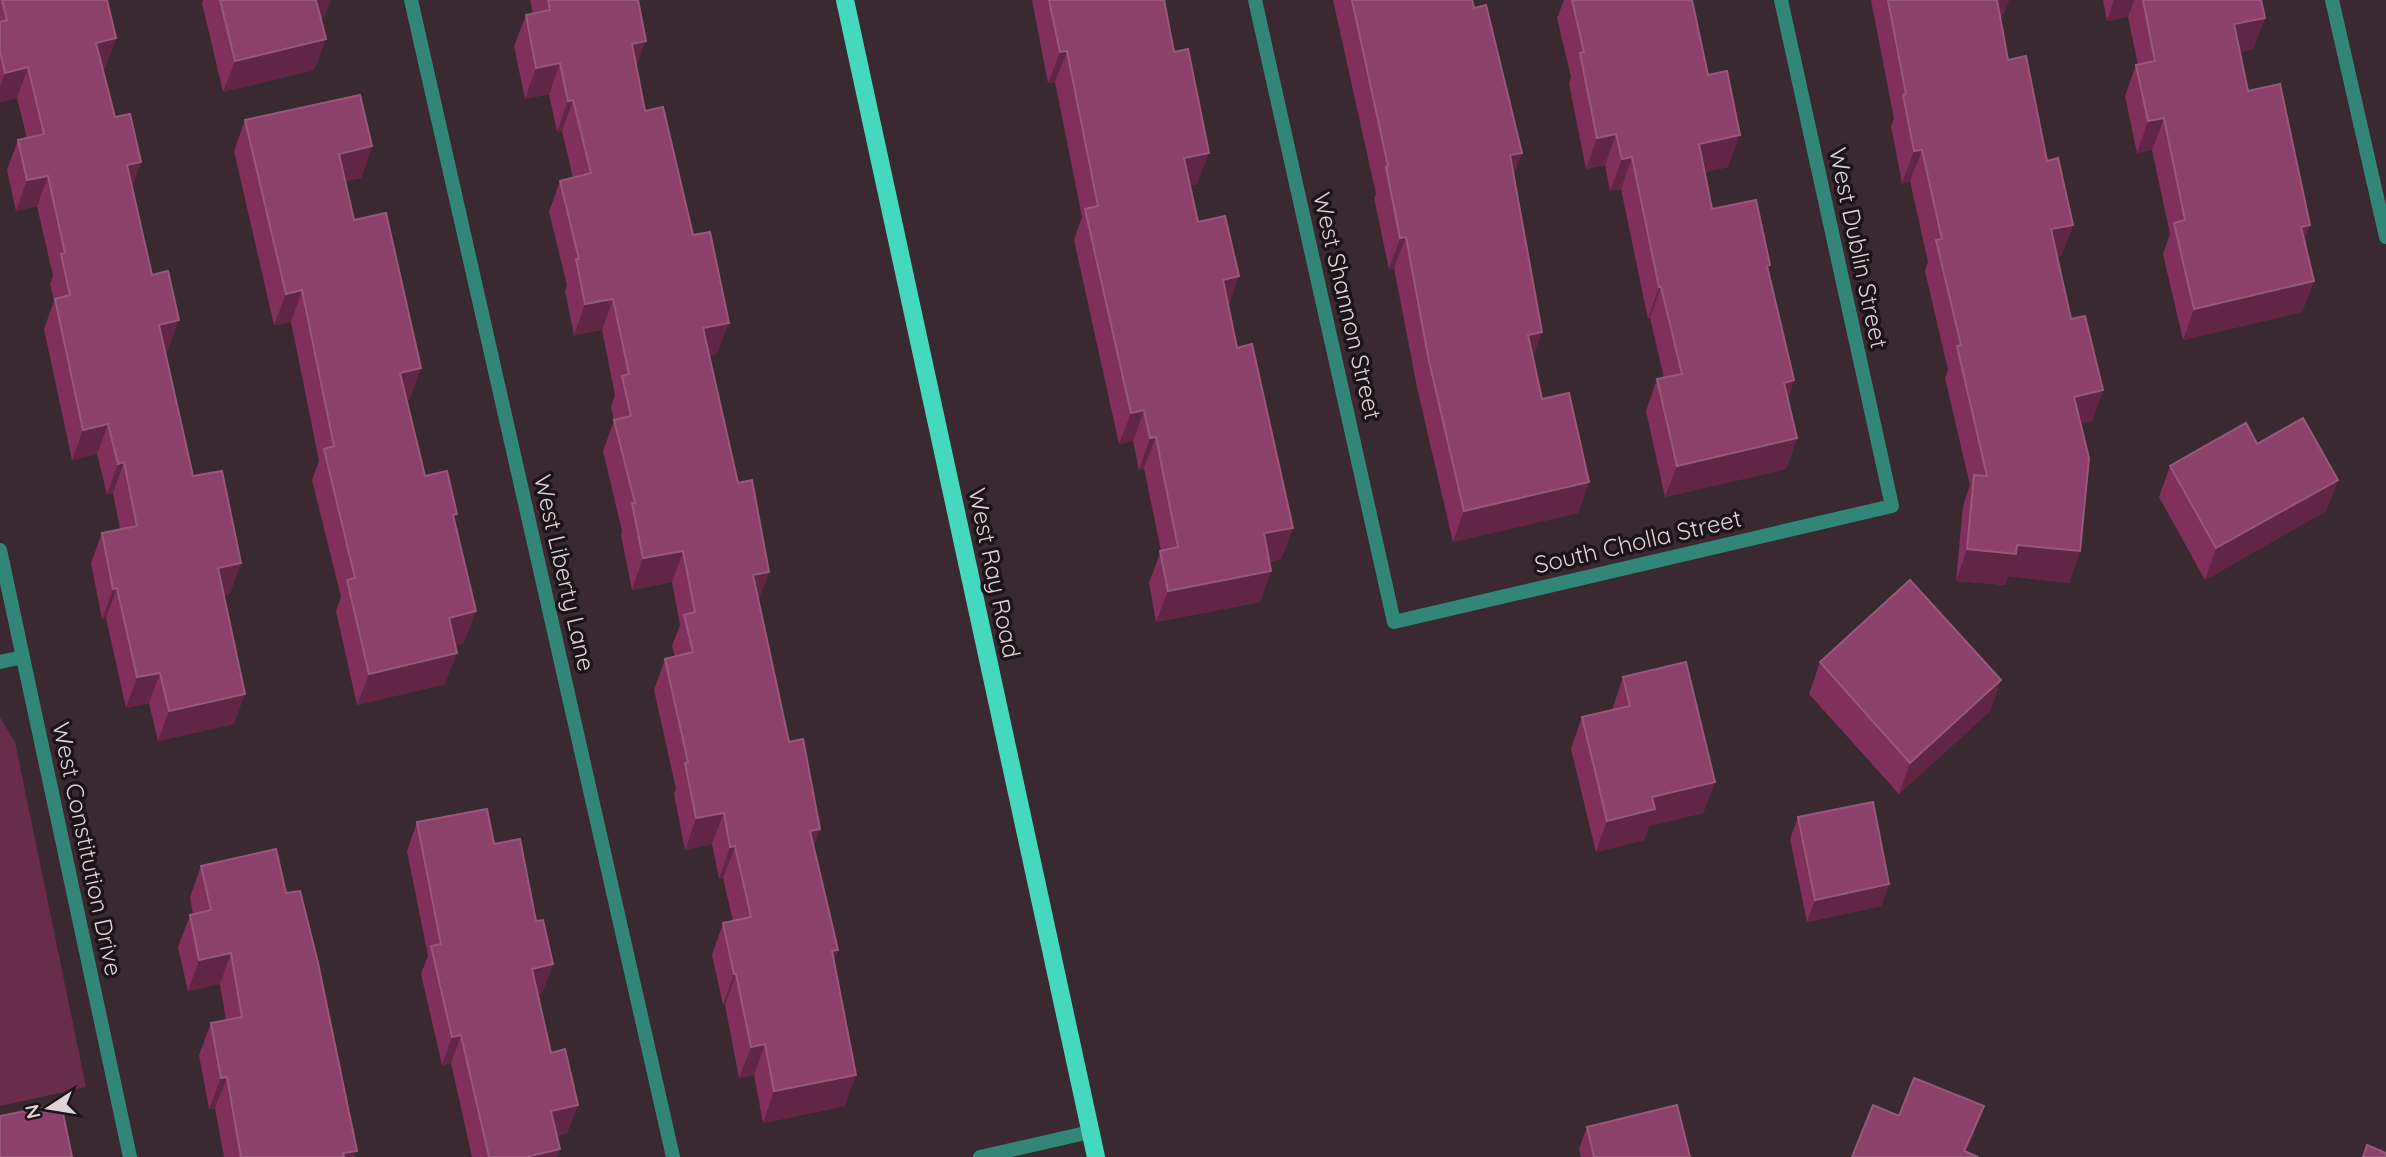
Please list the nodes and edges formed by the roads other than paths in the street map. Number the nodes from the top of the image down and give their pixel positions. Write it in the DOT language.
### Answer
graph roads {
  1 [pos="411,0"];
  2 [pos="845,0"];
  3 [pos="1255,0"];
  4 [pos="1781,0"];
  5 [pos="2332,0"];
  6 [pos="2386,237"];
  7 [pos="1892,506"];
  8 [pos="0,550"];
  9 [pos="1394,622"];
  10 [pos="23,657"];
  11 [pos="0,662"];
  12 [pos="1090,1132"];
  13 [pos="130,1157"];
  14 [pos="673,1157"];
  15 [pos="980,1157"];
  16 [pos="1096,1157"];
  1 -- 14 [label="street, West Liberty Lane"];
  2 -- 12 [label="main road, West Ray Road"];
  3 -- 9 [label="street, West Shannon Street"];
  4 -- 7 [label="street, West Dublin Street"];
  5 -- 6 [label="street"];
  7 -- 9 [label="street, South Cholla Street"];
  8 -- 10 [label="street, West Constitution Drive"];
  10 -- 11 [label="street"];
  10 -- 13 [label="street, West Constitution Drive"];
  12 -- 15 [label="street"];
  12 -- 16 [label="main road, West Ray Road"];
}
